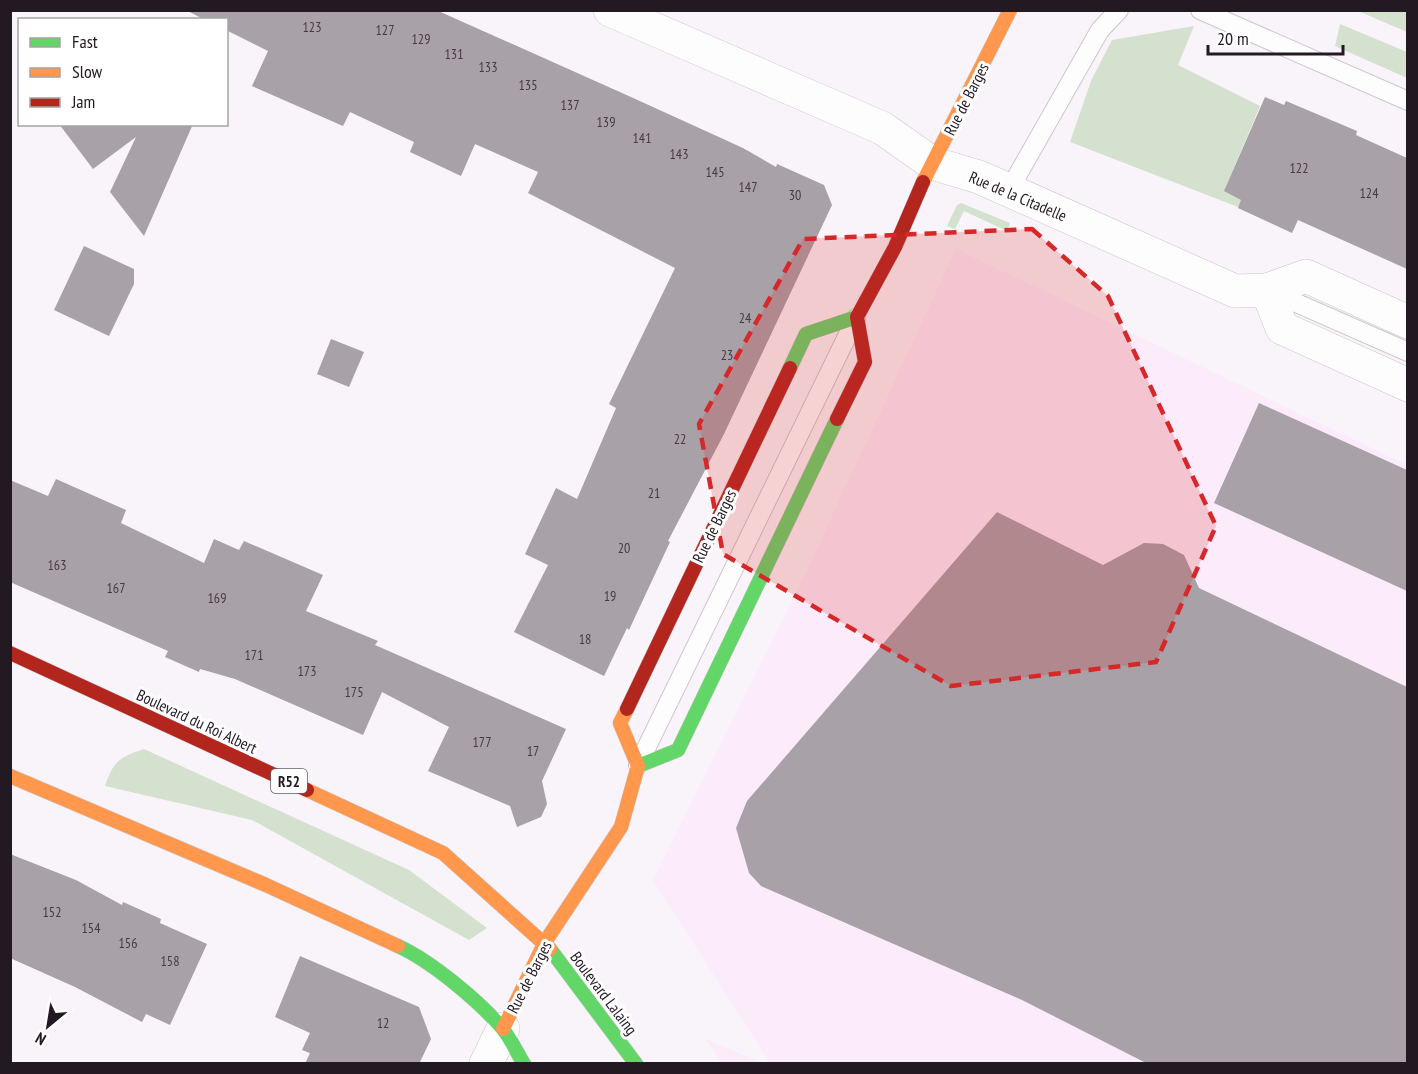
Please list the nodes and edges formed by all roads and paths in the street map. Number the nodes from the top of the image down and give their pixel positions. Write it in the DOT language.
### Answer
graph roads {
  1 [pos="610,10"];
  2 [pos="1010,10"];
  3 [pos="1119,10"];
  4 [pos="1200,10"];
  5 [pos="1407,101"];
  6 [pos="932,163"];
  7 [pos="1009,190"];
  8 [pos="1267,290"];
  9 [pos="856,316"];
  10 [pos="1407,322"];
  11 [pos="1407,352"];
  12 [pos="1407,385"];
  13 [pos="10,654"];
  14 [pos="638,766"];
  15 [pos="10,776"];
  16 [pos="545,942"];
  17 [pos="503,1029"];
  18 [pos="486,1064"];
  19 [pos="524,1064"];
  20 [pos="636,1064"];
  1 -- 6 [label="street, Rue de la Citadelle"];
  2 -- 6 [label="street, Rue de Barges"];
  3 -- 7 [label="lane"];
  4 -- 5 [label="lane"];
  6 -- 7 [label="street, Rue de la Citadelle"];
  6 -- 9 [label="street, Rue de Barges"];
  7 -- 8 [label="street, Rue de la Citadelle"];
  8 -- 10 [label="street, Rue de la Citadelle"];
  8 -- 11 [label="lane, Rue de la Citadelle"];
  8 -- 12 [label="street"];
  9 -- 14 [label="lane, Rue de Barges"];
  9 -- 14 [label="street"];
  9 -- 14 [label="street, Rue de Barges"];
  13 -- 16 [label="street, Boulevard du Roi Albert / R52"];
  14 -- 16 [label="street, Rue de Barges"];
  15 -- 17 [label="street"];
  16 -- 17 [label="street, Rue de Barges"];
  16 -- 20 [label="street, Boulevard Lalaing / R52"];
  17 -- 18 [label="street, Rue de Barges"];
  17 -- 19 [label="street"];
}
